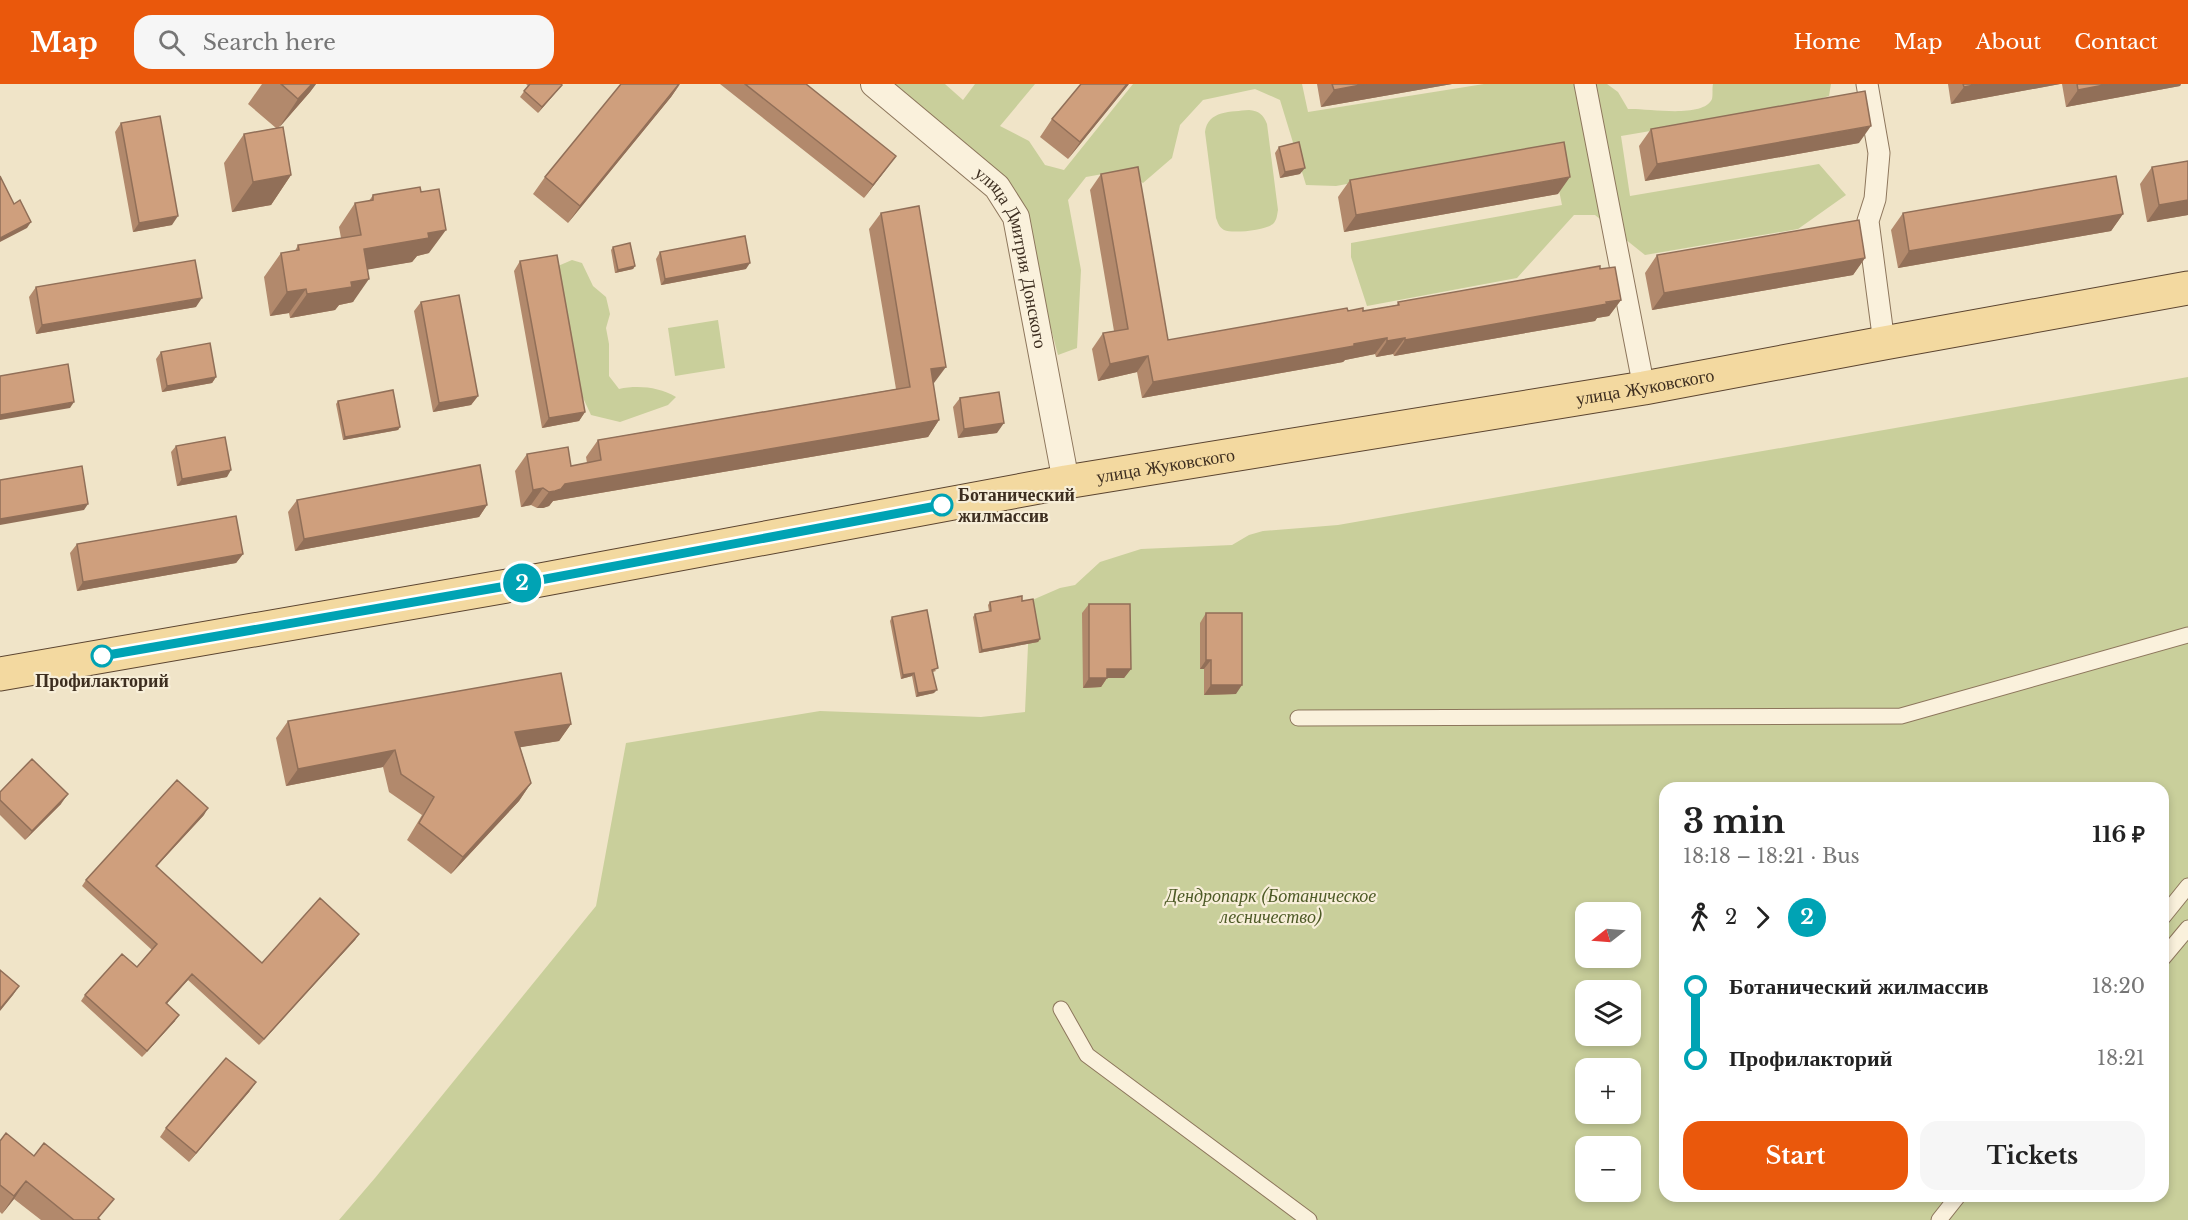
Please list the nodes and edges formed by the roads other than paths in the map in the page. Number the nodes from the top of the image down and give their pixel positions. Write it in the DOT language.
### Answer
graph roads {
  1 [pos="874,84"];
  2 [pos="1585,84"];
  3 [pos="1866,84"];
  4 [pos="2188,288"];
  5 [pos="1884,343"];
  6 [pos="1644,388"];
  7 [pos="1066,482"];
  8 [pos="2188,635"];
  9 [pos="0,674"];
  10 [pos="1298,718"];
  11 [pos="2188,886"];
  12 [pos="2169,910"];
  13 [pos="2188,928"];
  14 [pos="2169,951"];
  15 [pos="1061,1009"];
  16 [pos="1953,1202"];
  17 [pos="1309,1220"];
  18 [pos="1939,1220"];
  1 -- 7 [label="street, улица Дмитрия Донского"];
  2 -- 6 [label="street"];
  3 -- 5 [label="street"];
  4 -- 5 [label="main road, улица Жуковского"];
  5 -- 6 [label="main road, улица Жуковского"];
  6 -- 7 [label="main road, улица Жуковского"];
  7 -- 9 [label="main road, улица Жуковского"];
  8 -- 10 [label="street"];
  11 -- 12 [label="street"];
  13 -- 14 [label="street"];
  15 -- 17 [label="street"];
  16 -- 18 [label="street"];
}
